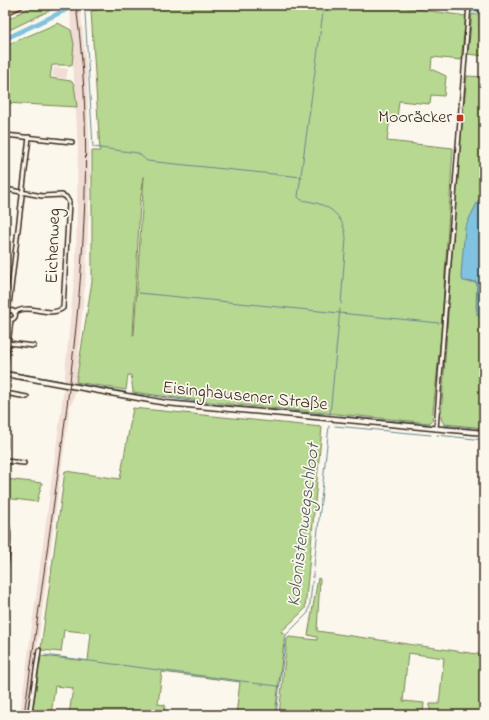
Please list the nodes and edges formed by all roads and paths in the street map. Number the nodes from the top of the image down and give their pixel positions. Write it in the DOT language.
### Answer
graph roads {
  1 [pos="20,5"];
  2 [pos="469,5"];
  3 [pos="5,12"];
  4 [pos="5,135"];
  5 [pos="29,138"];
  6 [pos="72,142"];
  7 [pos="5,189"];
  8 [pos="22,193"];
  9 [pos="9,305"];
  10 [pos="14,313"];
  11 [pos="6,316"];
  12 [pos="11,320"];
  13 [pos="8,343"];
  14 [pos="34,346"];
  15 [pos="5,369"];
  16 [pos="5,374"];
  17 [pos="5,393"];
  18 [pos="27,397"];
  19 [pos="436,429"];
  20 [pos="484,434"];
  21 [pos="5,438"];
  22 [pos="5,446"];
  23 [pos="5,461"];
  24 [pos="24,463"];
  25 [pos="5,521"];
  26 [pos="5,570"];
  27 [pos="39,650"];
  28 [pos="33,715"];
  1 -- 3 [label="highway"];
  2 -- 19 [label="street"];
  4 -- 5 [label="street"];
  5 -- 6 [label="street"];
  5 -- 8 [label="street"];
  7 -- 8 [label="street, Eichenweg"];
  8 -- 9 [label="street"];
  8 -- 10 [label="street, Eichenweg"];
  10 -- 11 [label="street"];
  10 -- 12 [label="street"];
  11 -- 12 [label="street"];
  12 -- 13 [label="street"];
  13 -- 14 [label="street"];
  13 -- 15 [label="street"];
  16 -- 19 [label="street, Eisinghausener Straße"];
  17 -- 18 [label="street"];
  19 -- 20 [label="street, Eisinghausener Straße"];
  21 -- 22 [label="street"];
  23 -- 24 [label="street"];
  25 -- 26 [label="street"];
  27 -- 28 [label="street"];
}
